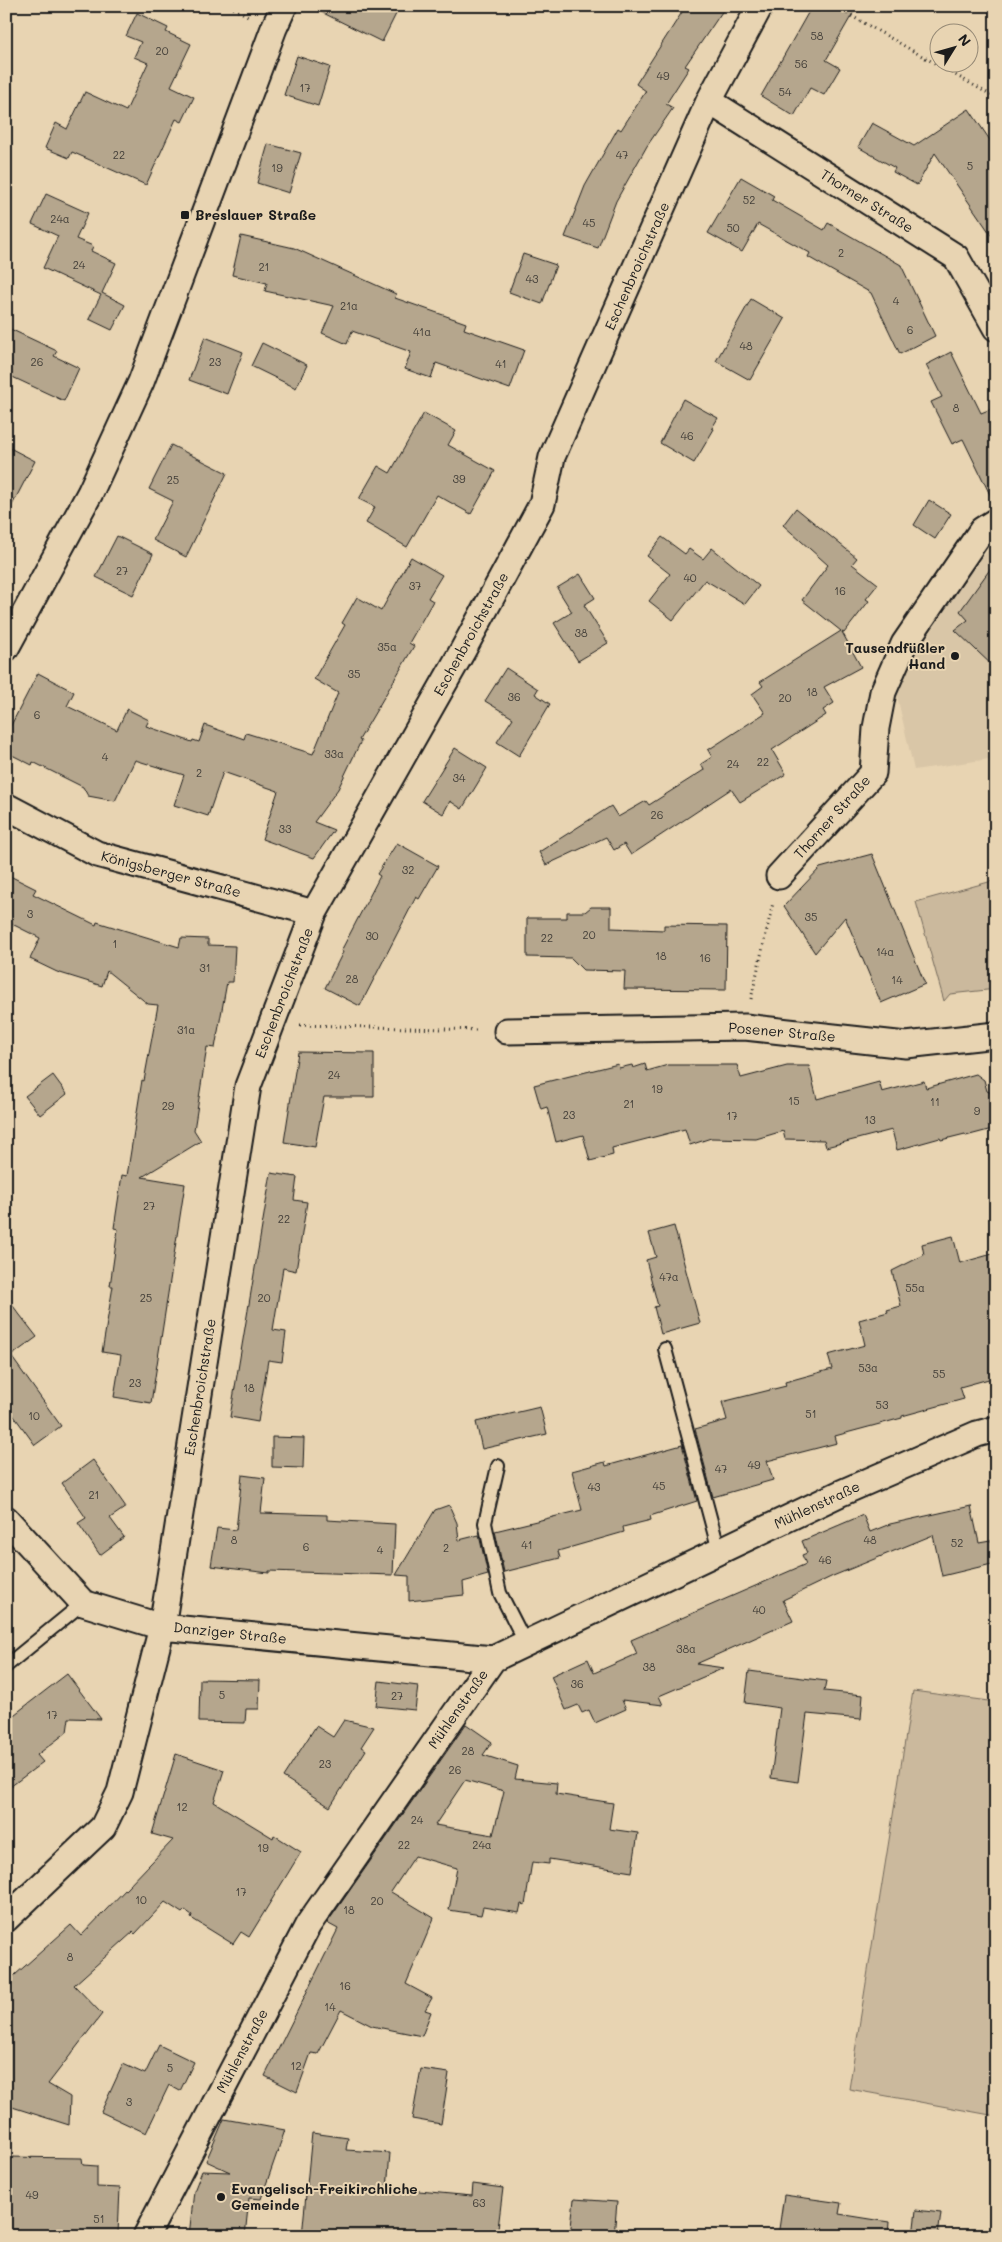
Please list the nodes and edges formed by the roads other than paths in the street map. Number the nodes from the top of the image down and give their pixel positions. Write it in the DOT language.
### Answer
graph roads {
  1 [pos="284,6"];
  2 [pos="760,6"];
  3 [pos="710,101"];
  4 [pos="996,328"];
  5 [pos="996,521"];
  6 [pos="6,648"];
  7 [pos="6,806"];
  8 [pos="779,876"];
  9 [pos="314,913"];
  10 [pos="507,1031"];
  11 [pos="996,1035"];
  12 [pos="666,1349"];
  13 [pos="996,1429"];
  14 [pos="498,1466"];
  15 [pos="6,1518"];
  16 [pos="719,1551"];
  17 [pos="83,1603"];
  18 [pos="162,1627"];
  19 [pos="526,1644"];
  20 [pos="493,1659"];
  21 [pos="6,1666"];
  22 [pos="6,1919"];
  23 [pos="146,2236"];
  1 -- 6 [label="street"];
  2 -- 3 [label="street, Eschenbroichstraße"];
  3 -- 4 [label="street, Thorner Straße"];
  3 -- 9 [label="street, Eschenbroichstraße"];
  5 -- 8 [label="street, Thorner Straße"];
  7 -- 9 [label="street, Königsberger Straße"];
  9 -- 18 [label="street, Eschenbroichstraße"];
  10 -- 11 [label="street, Posener Straße"];
  12 -- 16 [label="lane"];
  13 -- 16 [label="street, Mühlenstraße"];
  14 -- 19 [label="lane"];
  15 -- 17 [label="street"];
  16 -- 19 [label="street, Mühlenstraße"];
  17 -- 18 [label="street, Danziger Straße"];
  17 -- 21 [label="lane"];
  18 -- 20 [label="street, Danziger Straße"];
  18 -- 22 [label="street, Eschenbroichstraße"];
  19 -- 20 [label="street, Mühlenstraße"];
  20 -- 23 [label="street, Mühlenstraße"];
}
